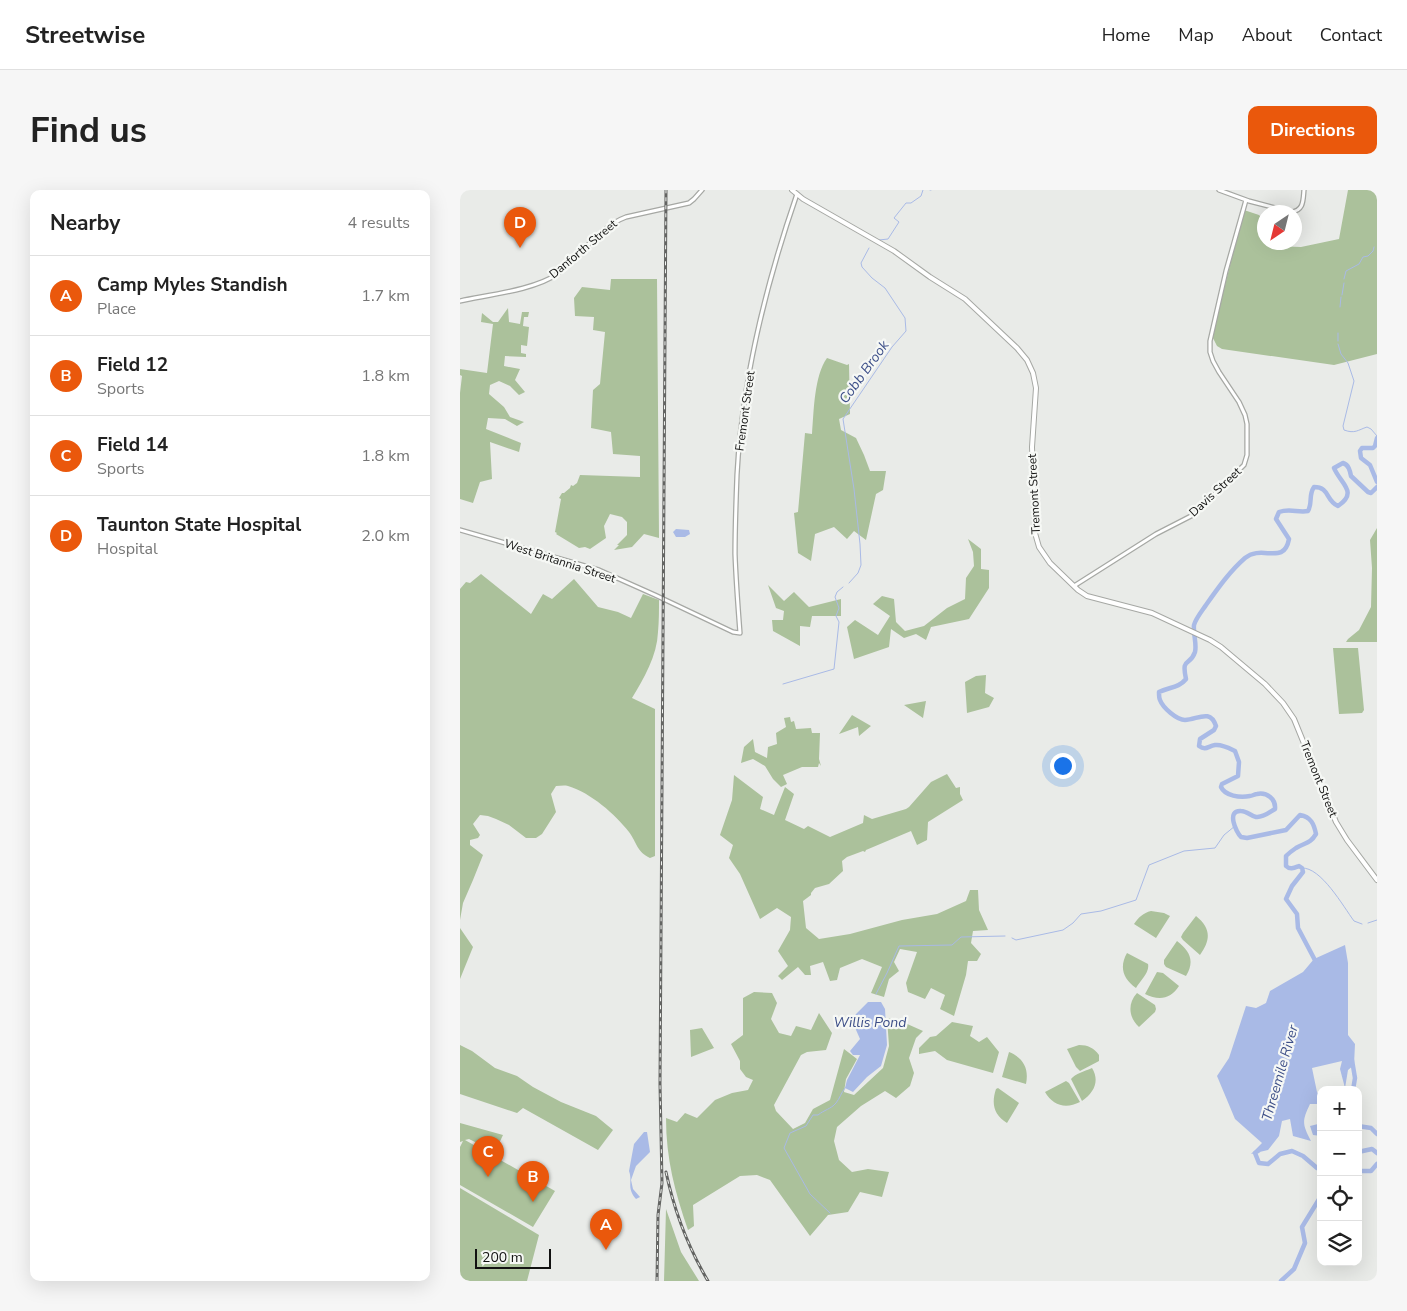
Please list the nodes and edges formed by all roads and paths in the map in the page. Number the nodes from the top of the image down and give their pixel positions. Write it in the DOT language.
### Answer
graph roads {
  1 [pos="702,190"];
  2 [pos="792,190"];
  3 [pos="1219,190"];
  4 [pos="1304,190"];
  5 [pos="797,194"];
  6 [pos="1246,200"];
  7 [pos="460,301"];
  8 [pos="460,530"];
  9 [pos="1074,586"];
  10 [pos="740,634"];
  11 [pos="1376,878"];
  1 -- 7 [label="street, Danforth Street"];
  2 -- 5 [label="main road, Tremont Street"];
  3 -- 6 [label="street"];
  4 -- 6 [label="street"];
  5 -- 9 [label="main road, Tremont Street"];
  5 -- 10 [label="street, Fremont Street"];
  6 -- 9 [label="street, Davis Street"];
  8 -- 10 [label="street, West Britannia Street"];
  9 -- 11 [label="main road, Tremont Street"];
}
